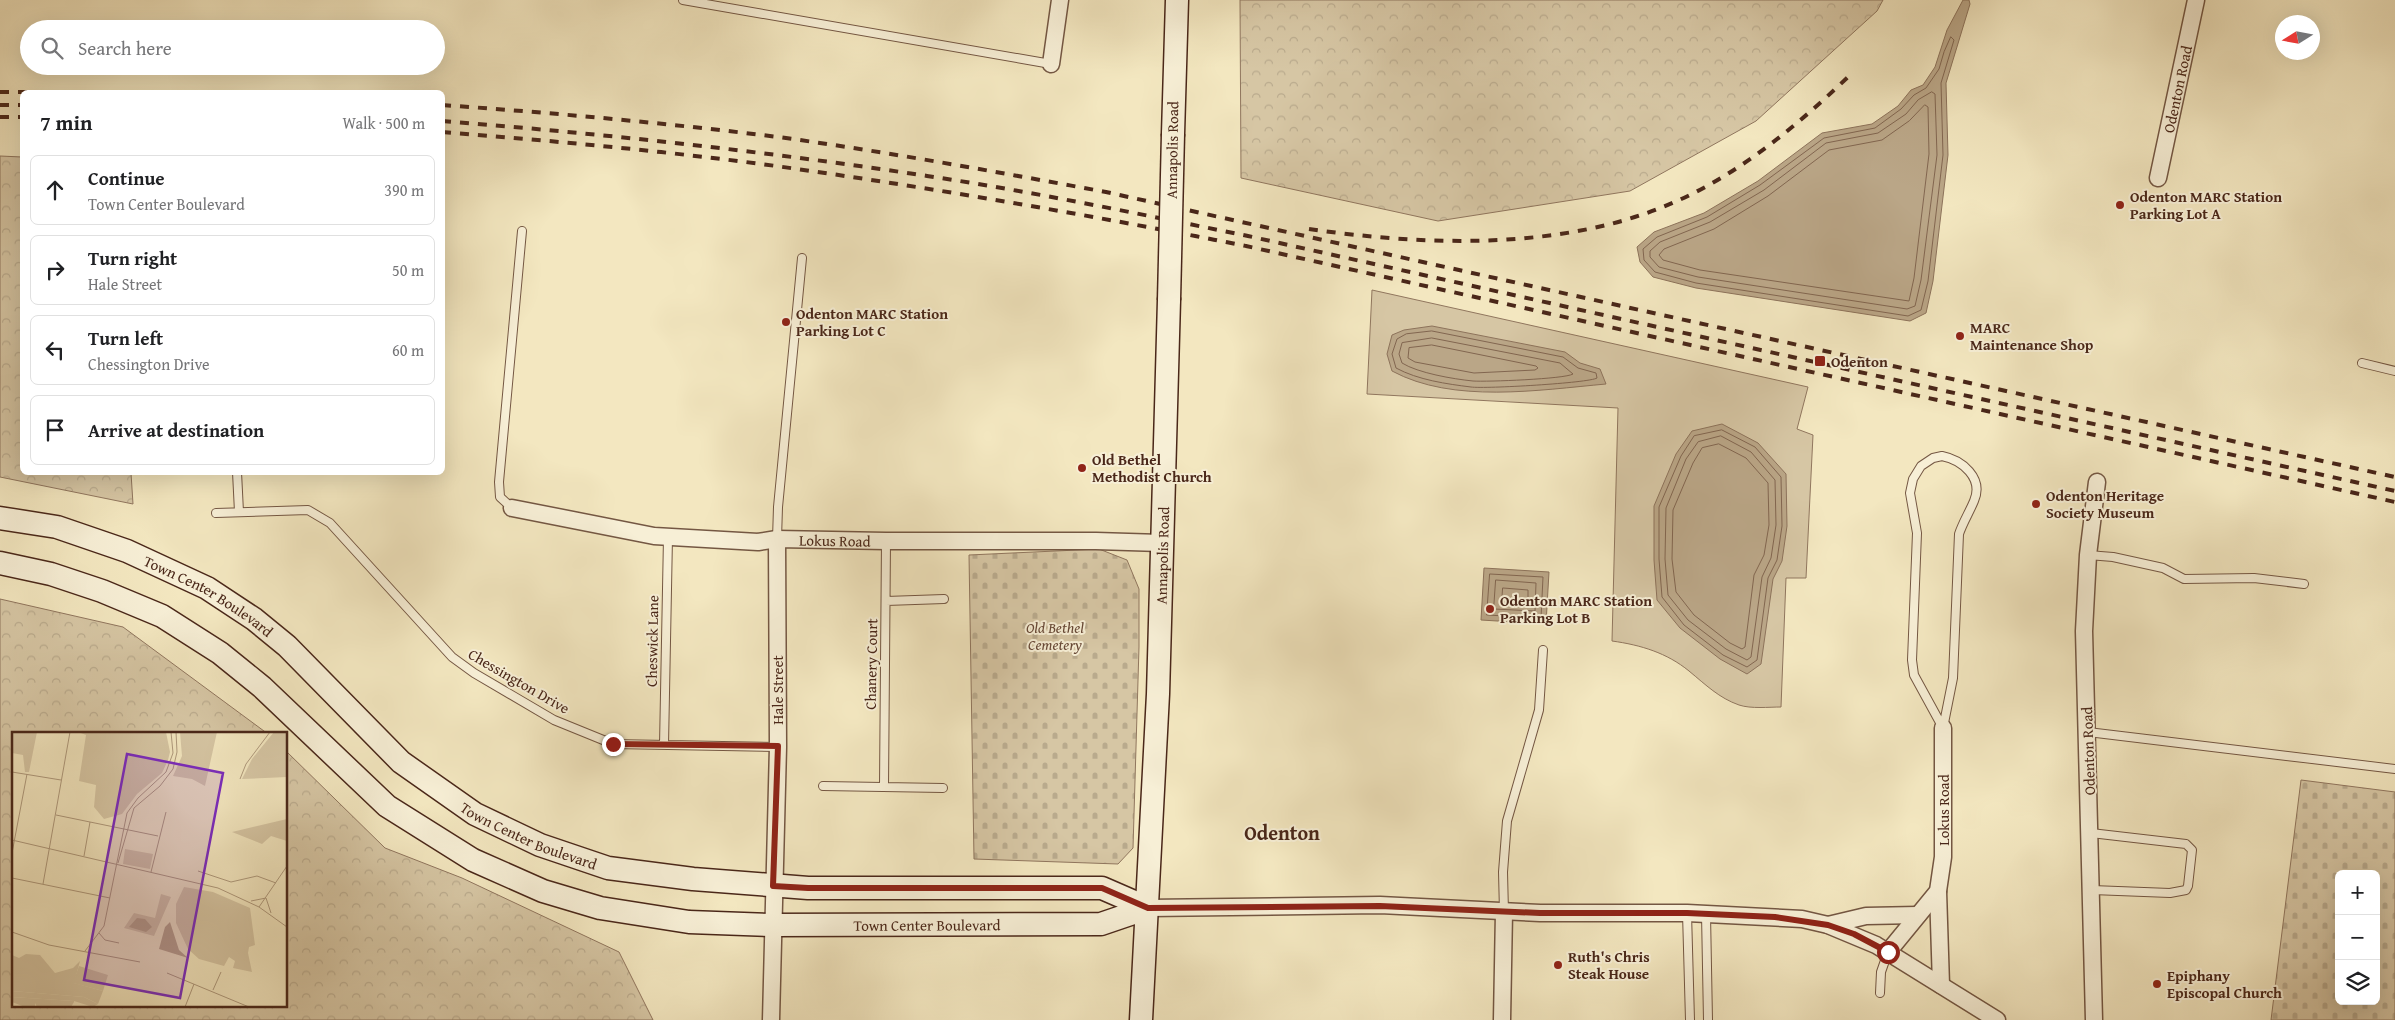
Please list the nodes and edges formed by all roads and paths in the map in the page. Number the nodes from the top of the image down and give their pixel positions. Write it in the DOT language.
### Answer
graph roads {
  1 [pos="683,0"];
  2 [pos="1060,0"];
  3 [pos="1176,0"];
  4 [pos="2196,0"];
  5 [pos="1051,64"];
  6 [pos="2158,178"];
  7 [pos="522,231"];
  8 [pos="802,258"];
  9 [pos="2362,363"];
  10 [pos="2395,371"];
  11 [pos="237,475"];
  12 [pos="2097,482"];
  13 [pos="512,508"];
  14 [pos="216,512"];
  15 [pos="239,512"];
  16 [pos="0,518"];
  17 [pos="668,537"];
  18 [pos="777,539"];
  19 [pos="886,542"];
  20 [pos="1161,543"];
  21 [pos="2088,555"];
  22 [pos="0,563"];
  23 [pos="2304,584"];
  24 [pos="944,599"];
  25 [pos="886,601"];
  26 [pos="1543,650"];
  27 [pos="1943,728"];
  28 [pos="2088,732"];
  29 [pos="664,744"];
  30 [pos="778,746"];
  31 [pos="2395,769"];
  32 [pos="823,786"];
  33 [pos="884,787"];
  34 [pos="943,788"];
  35 [pos="2091,833"];
  36 [pos="773,886"];
  37 [pos="2092,890"];
  38 [pos="1938,891"];
  39 [pos="1148,908"];
  40 [pos="1504,912"];
  41 [pos="1687,913"];
  42 [pos="1706,914"];
  43 [pos="1918,915"];
  44 [pos="772,925"];
  45 [pos="1828,925"];
  46 [pos="1888,952"];
  47 [pos="1941,985"];
  48 [pos="1880,994"];
  49 [pos="771,1020"];
  50 [pos="1140,1020"];
  51 [pos="1502,1020"];
  52 [pos="1690,1020"];
  53 [pos="1708,1020"];
  54 [pos="1996,1020"];
  55 [pos="2094,1020"];
  1 -- 5 [label="lane"];
  2 -- 5 [label="street"];
  3 -- 20 [label="street, Annapolis Road, bridge"];
  4 -- 6 [label="street, Odenton Road"];
  7 -- 13 [label="lane"];
  8 -- 18 [label="lane"];
  9 -- 10 [label="lane"];
  11 -- 15 [label="lane"];
  12 -- 21 [label="street, Odenton Road"];
  13 -- 17 [label="street, Lokus Road"];
  14 -- 15 [label="lane, Chessington Drive"];
  15 -- 29 [label="lane, Chessington Drive"];
  16 -- 36 [label="street, Town Center Boulevard"];
  17 -- 18 [label="street, Lokus Road"];
  17 -- 29 [label="lane, Cheswick Lane"];
  18 -- 19 [label="street, Lokus Road"];
  18 -- 30 [label="street, Hale Street"];
  19 -- 20 [label="street, Lokus Road"];
  19 -- 25 [label="lane, Chanery Court"];
  20 -- 39 [label="street, Annapolis Road"];
  21 -- 23 [label="lane"];
  21 -- 28 [label="street, Odenton Road"];
  22 -- 44 [label="street, Town Center Boulevard"];
  24 -- 25 [label="lane"];
  25 -- 33 [label="lane, Chanery Court"];
  26 -- 40 [label="lane"];
  27 -- 27 [label="lane"];
  27 -- 38 [label="street, Lokus Road"];
  28 -- 31 [label="lane"];
  28 -- 35 [label="street, Odenton Road"];
  29 -- 30 [label="lane, Chessington Drive"];
  30 -- 36 [label="street, Hale Street"];
  32 -- 33 [label="lane"];
  33 -- 34 [label="lane"];
  35 -- 37 [label="street, Odenton Road"];
  35 -- 37 [label="lane"];
  36 -- 39 [label="street, Town Center Boulevard"];
  36 -- 44 [label="street, Hale Street"];
  37 -- 55 [label="street, Odenton Road"];
  38 -- 43 [label="street"];
  38 -- 47 [label="street, Lokus Road"];
  39 -- 40 [label="street, Town Center Boulevard"];
  39 -- 44 [label="street, Town Center Boulevard"];
  39 -- 50 [label="street, Annapolis Road"];
  40 -- 41 [label="street, Town Center Boulevard"];
  40 -- 51 [label="street"];
  41 -- 42 [label="street, Town Center Boulevard"];
  41 -- 52 [label="lane"];
  42 -- 45 [label="street, Town Center Boulevard"];
  42 -- 53 [label="lane"];
  43 -- 45 [label="street"];
  43 -- 46 [label="street"];
  44 -- 49 [label="street, Hale Street"];
  45 -- 46 [label="street, Town Center Boulevard"];
  46 -- 47 [label="street, Town Center Boulevard"];
  46 -- 48 [label="lane"];
  47 -- 54 [label="street, Town Center Boulevard"];
}
